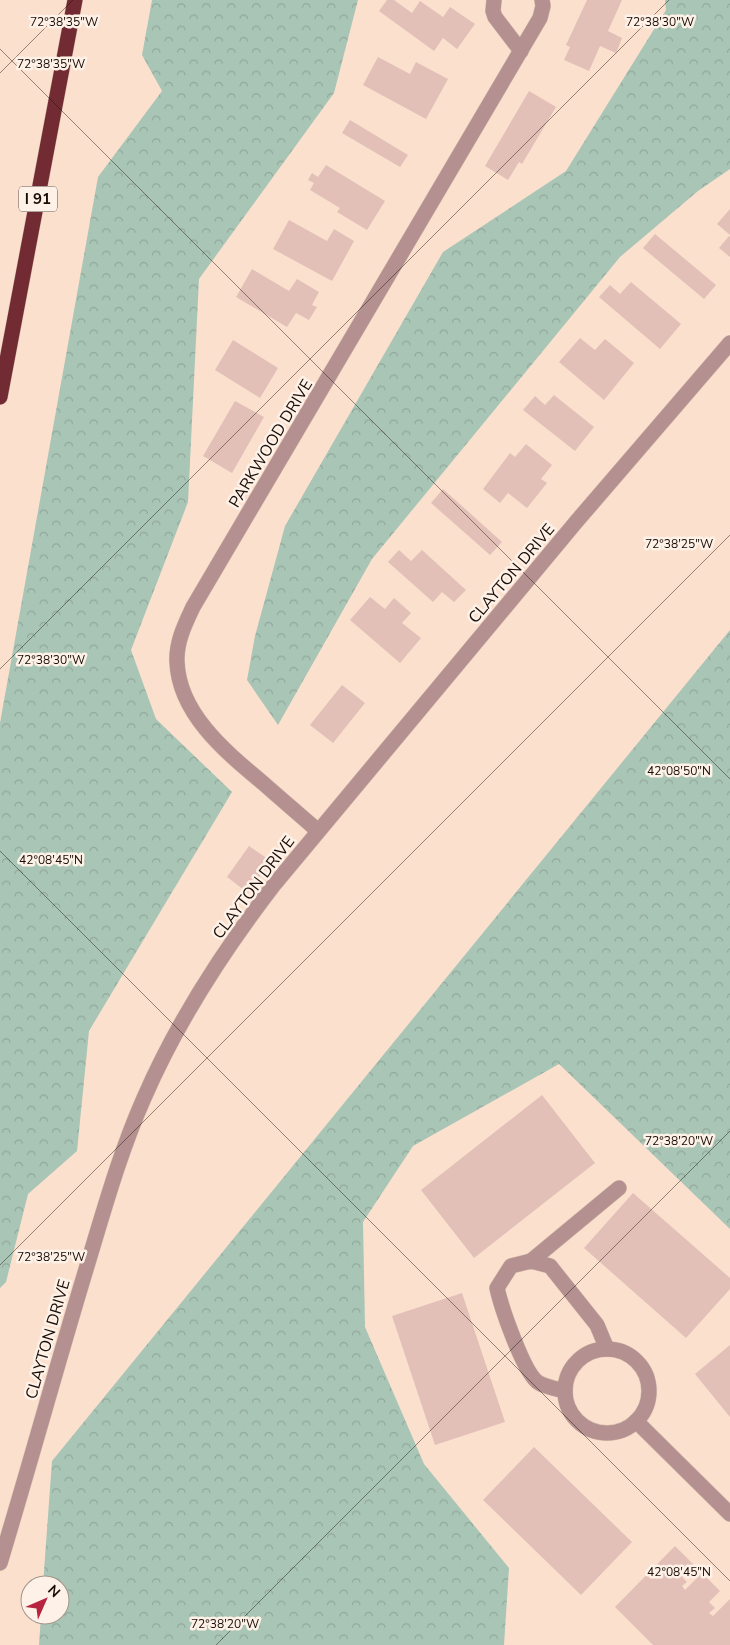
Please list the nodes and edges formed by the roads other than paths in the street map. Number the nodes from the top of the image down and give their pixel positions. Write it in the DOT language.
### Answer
graph roads {
  1 [pos="75,0"];
  2 [pos="494,0"];
  3 [pos="542,0"];
  4 [pos="521,51"];
  5 [pos="730,342"];
  6 [pos="0,397"];
  7 [pos="318,831"];
  8 [pos="619,1188"];
  9 [pos="531,1260"];
  10 [pos="606,1349"];
  11 [pos="565,1391"];
  12 [pos="636,1421"];
  13 [pos="730,1514"];
  14 [pos="0,1563"];
  1 -- 6 [label="highway, I 91"];
  2 -- 4 [label="street"];
  3 -- 4 [label="street, PARKWOOD DRIVE"];
  4 -- 7 [label="street, PARKWOOD DRIVE"];
  5 -- 7 [label="street, CLAYTON DRIVE"];
  7 -- 14 [label="street, CLAYTON DRIVE"];
  8 -- 9 [label="street"];
  9 -- 10 [label="street"];
  9 -- 11 [label="street"];
  10 -- 11 [label="street"];
  10 -- 12 [label="street"];
  11 -- 12 [label="street"];
  12 -- 13 [label="street"];
}
